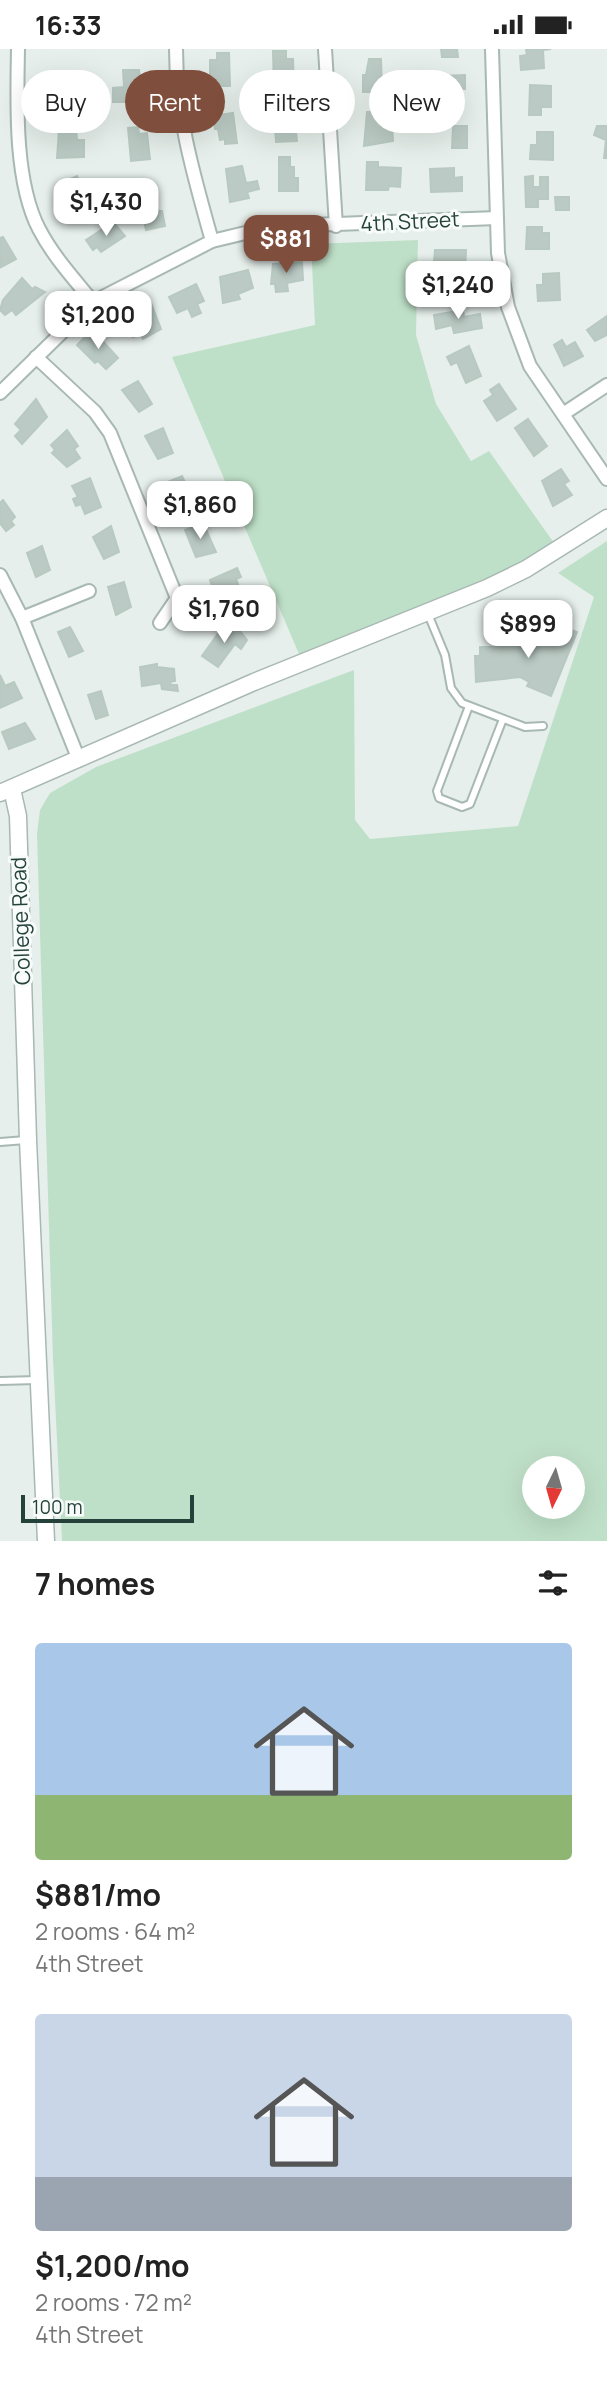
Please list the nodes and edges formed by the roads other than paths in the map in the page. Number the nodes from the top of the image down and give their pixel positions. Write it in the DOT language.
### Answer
graph roads {
  1 [pos="18,49"];
  2 [pos="176,49"];
  3 [pos="326,49"];
  4 [pos="492,49"];
  5 [pos="497,218"];
  6 [pos="336,226"];
  7 [pos="212,241"];
  8 [pos="93,302"];
  9 [pos="36,357"];
  10 [pos="607,385"];
  11 [pos="0,394"];
  12 [pos="563,414"];
  13 [pos="607,479"];
  14 [pos="607,518"];
  15 [pos="0,575"];
  16 [pos="89,591"];
  17 [pos="427,613"];
  18 [pos="22,618"];
  19 [pos="160,624"];
  20 [pos="469,706"];
  21 [pos="503,719"];
  22 [pos="543,726"];
  23 [pos="79,760"];
  24 [pos="6,791"];
  25 [pos="28,1140"];
  26 [pos="0,1142"];
  27 [pos="38,1380"];
  28 [pos="0,1381"];
  29 [pos="46,1541"];
  1 -- 8 [label="street"];
  2 -- 7 [label="street"];
  3 -- 6 [label="street"];
  4 -- 5 [label="street"];
  5 -- 6 [label="street, 4th Street"];
  5 -- 12 [label="street"];
  6 -- 7 [label="street, 4th Street"];
  7 -- 8 [label="street, 4th Street"];
  8 -- 9 [label="street, 4th Street"];
  9 -- 11 [label="street, 4th Street"];
  9 -- 19 [label="street"];
  10 -- 12 [label="street"];
  12 -- 13 [label="street"];
  14 -- 17 [label="street, College Road"];
  15 -- 18 [label="street"];
  16 -- 18 [label="street"];
  17 -- 20 [label="lane"];
  17 -- 23 [label="street, College Road"];
  18 -- 23 [label="street"];
  20 -- 21 [label="lane"];
  20 -- 21 [label="lane"];
  21 -- 22 [label="lane"];
  23 -- 24 [label="street, College Road"];
  24 -- 25 [label="street, College Road"];
  25 -- 26 [label="lane"];
  25 -- 27 [label="street, College Road"];
  27 -- 28 [label="lane"];
  27 -- 29 [label="street, College Road"];
}
